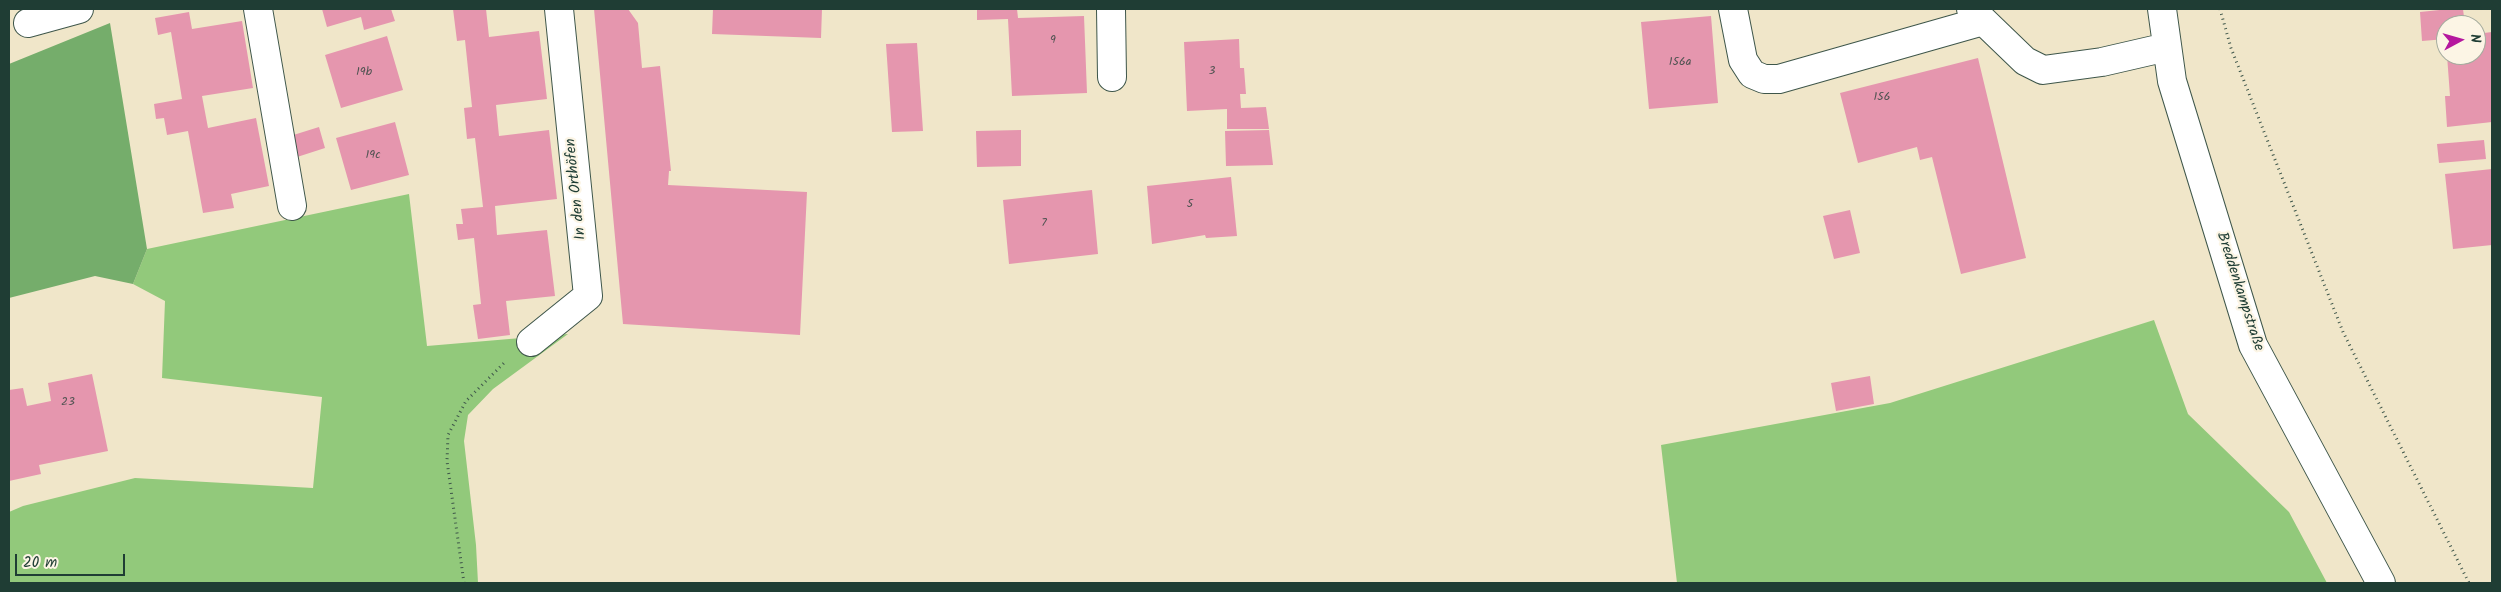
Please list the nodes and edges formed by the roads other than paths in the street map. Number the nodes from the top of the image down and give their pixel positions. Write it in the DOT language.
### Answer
graph roads {
  1 [pos="78,9"];
  2 [pos="258,9"];
  3 [pos="559,9"];
  4 [pos="1111,9"];
  5 [pos="1733,9"];
  6 [pos="2162,9"];
  7 [pos="1977,15"];
  8 [pos="28,23"];
  9 [pos="2167,47"];
  10 [pos="1112,77"];
  11 [pos="292,206"];
  12 [pos="531,342"];
  13 [pos="2381,583"];
  1 -- 8 [label="street"];
  2 -- 11 [label="street"];
  3 -- 12 [label="street, In den Orthöfen"];
  4 -- 10 [label="street"];
  5 -- 7 [label="street"];
  6 -- 9 [label="street, Breddenkampstraße"];
  7 -- 9 [label="street"];
  9 -- 13 [label="street, Breddenkampstraße"];
}
